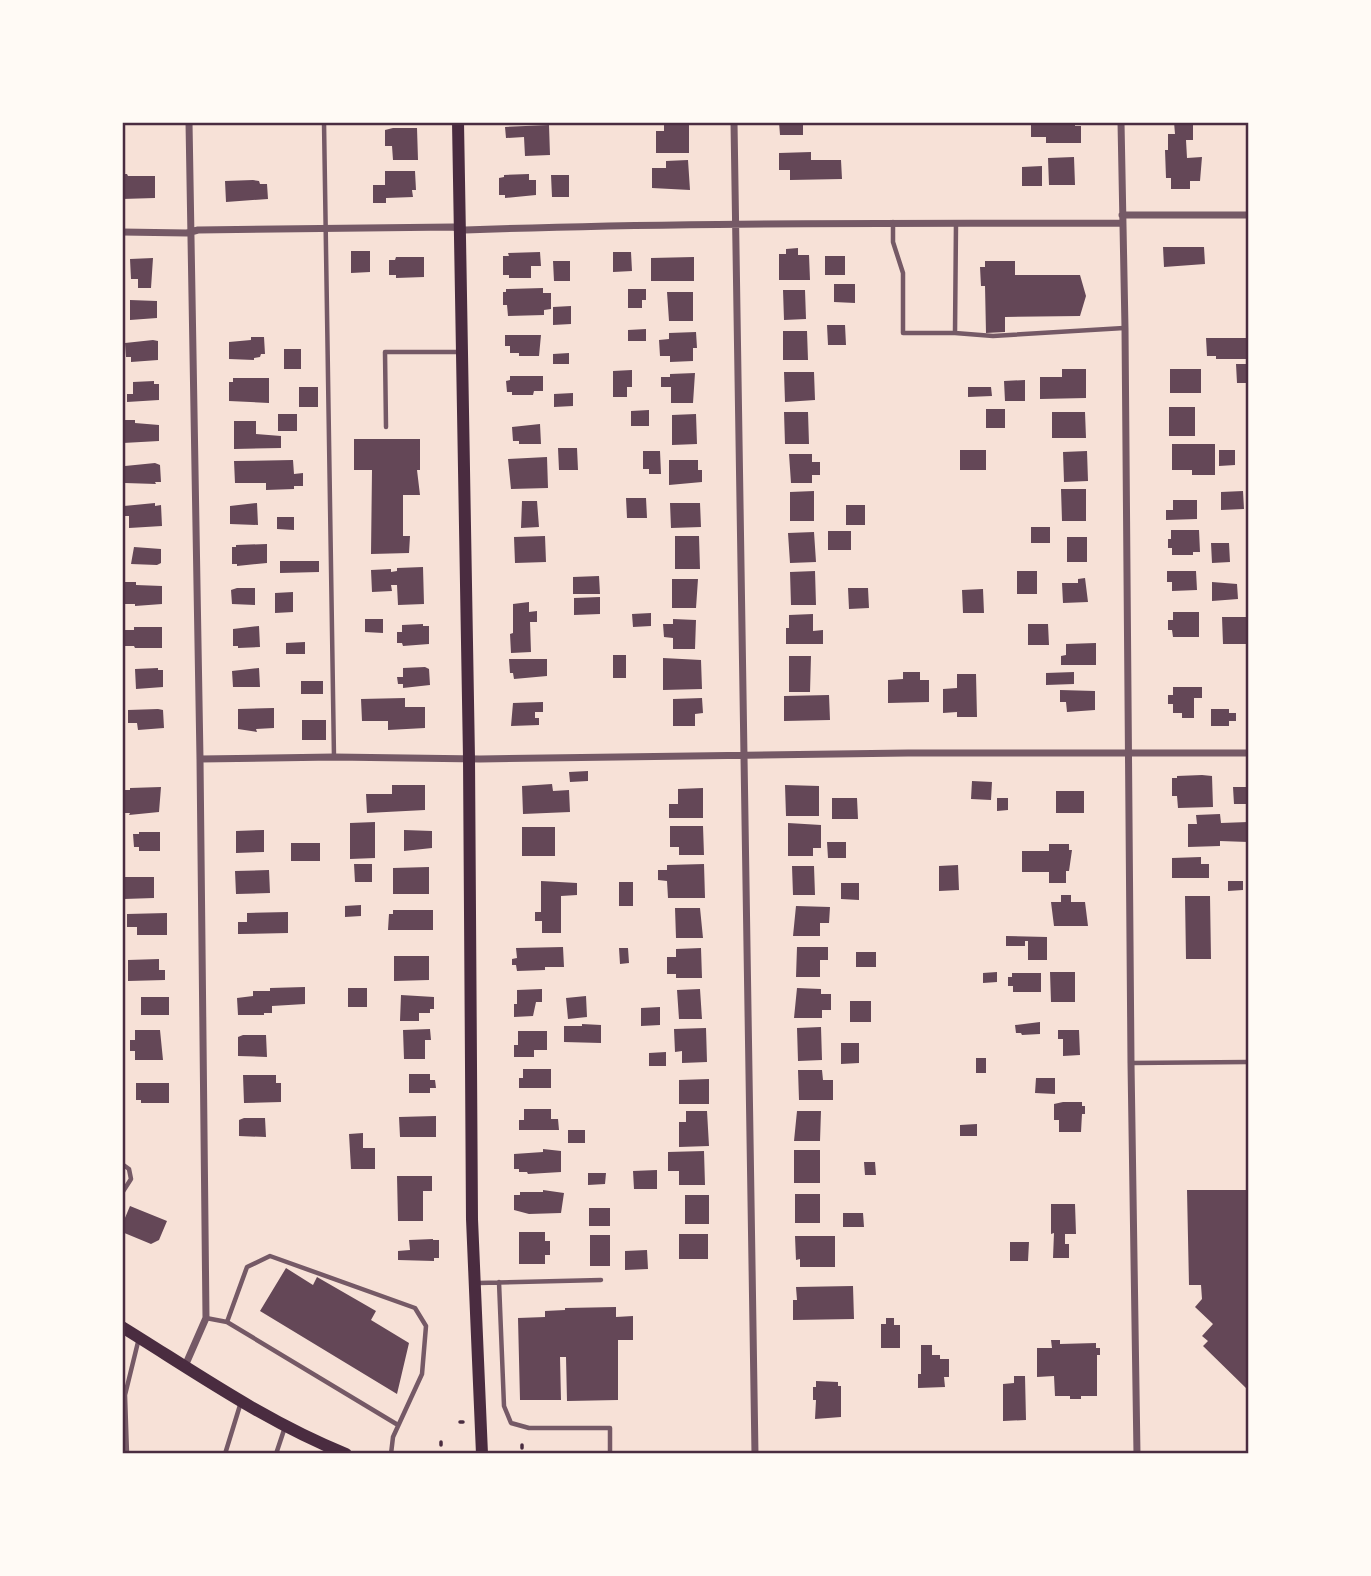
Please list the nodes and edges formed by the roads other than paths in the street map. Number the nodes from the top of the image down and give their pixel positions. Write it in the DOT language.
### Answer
graph roads {
  1 [pos="189,122"];
  2 [pos="324,122"];
  3 [pos="458,122"];
  4 [pos="734,122"];
  5 [pos="1121,122"];
  6 [pos="1248,215"];
  7 [pos="1122,219"];
  8 [pos="893,222"];
  9 [pos="734,223"];
  10 [pos="956,223"];
  11 [pos="325,227"];
  12 [pos="459,228"];
  13 [pos="122,232"];
  14 [pos="192,232"];
  15 [pos="1125,328"];
  16 [pos="956,334"];
  17 [pos="461,352"];
  18 [pos="386,427"];
  19 [pos="1248,753"];
  20 [pos="1128,754"];
  21 [pos="743,755"];
  22 [pos="334,757"];
  23 [pos="469,758"];
  24 [pos="200,759"];
  25 [pos="1248,1062"];
  26 [pos="1130,1063"];
  27 [pos="122,1164"];
  28 [pos="122,1193"];
  29 [pos="601,1280"];
  30 [pos="499,1282"];
  31 [pos="474,1283"];
  32 [pos="206,1318"];
  33 [pos="226,1322"];
  34 [pos="122,1327"];
  35 [pos="140,1338"];
  36 [pos="185,1366"];
  37 [pos="241,1401"];
  38 [pos="398,1425"];
  39 [pos="285,1426"];
  40 [pos="127,1454"];
  41 [pos="225,1454"];
  42 [pos="275,1454"];
  43 [pos="346,1454"];
  44 [pos="391,1454"];
  45 [pos="482,1454"];
  46 [pos="610,1454"];
  47 [pos="755,1454"];
  48 [pos="1137,1454"];
  1 -- 14 [label="street"];
  2 -- 11 [label="lane"];
  3 -- 12 [label="main road"];
  4 -- 9 [label="street"];
  5 -- 7 [label="street"];
  6 -- 7 [label="street"];
  7 -- 10 [label="street"];
  7 -- 15 [label="street"];
  8 -- 9 [label="street"];
  8 -- 10 [label="street"];
  8 -- 16 [label="lane"];
  9 -- 12 [label="street"];
  9 -- 21 [label="street"];
  10 -- 16 [label="lane"];
  11 -- 12 [label="street"];
  11 -- 14 [label="street"];
  11 -- 22 [label="lane"];
  12 -- 17 [label="main road"];
  13 -- 14 [label="street"];
  14 -- 24 [label="street"];
  15 -- 16 [label="lane"];
  15 -- 20 [label="street"];
  17 -- 18 [label="lane"];
  17 -- 23 [label="main road"];
  19 -- 20 [label="street"];
  20 -- 21 [label="street"];
  20 -- 26 [label="street"];
  21 -- 23 [label="street"];
  21 -- 47 [label="street"];
  22 -- 23 [label="street"];
  22 -- 24 [label="street"];
  23 -- 31 [label="main road"];
  24 -- 32 [label="street"];
  25 -- 26 [label="lane"];
  26 -- 48 [label="street"];
  27 -- 28 [label="lane"];
  29 -- 30 [label="lane"];
  30 -- 31 [label="lane"];
  30 -- 46 [label="lane"];
  31 -- 45 [label="main road"];
  32 -- 33 [label="lane"];
  32 -- 36 [label="street"];
  33 -- 38 [label="lane"];
  33 -- 38 [label="lane"];
  34 -- 35 [label="main road"];
  35 -- 36 [label="main road"];
  35 -- 40 [label="lane"];
  36 -- 37 [label="main road"];
  37 -- 39 [label="main road"];
  37 -- 41 [label="lane"];
  38 -- 44 [label="lane"];
  39 -- 42 [label="lane"];
  39 -- 43 [label="main road"];
}
